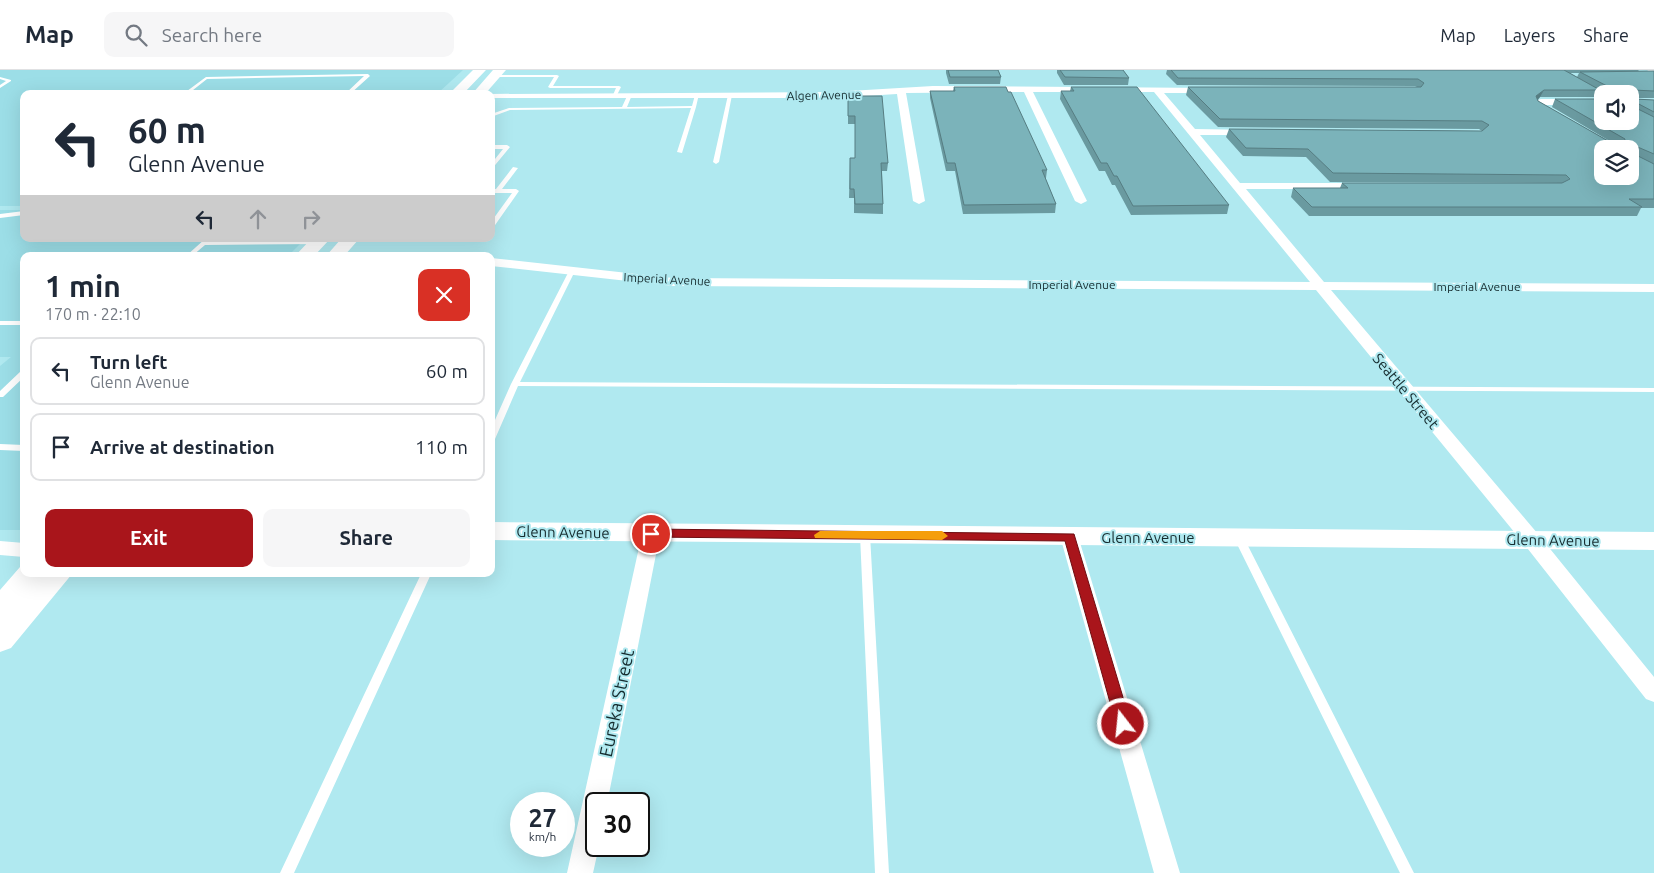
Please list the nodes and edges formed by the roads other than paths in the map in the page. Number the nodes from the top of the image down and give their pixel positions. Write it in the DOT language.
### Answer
graph roads {
  1 [pos="479,71"];
  2 [pos="497,73"];
  3 [pos="0,78"];
  4 [pos="1580,86"];
  5 [pos="0,87"];
  6 [pos="190,90"];
  7 [pos="351,90"];
  8 [pos="459,90"];
  9 [pos="469,90"];
  10 [pos="482,90"];
  11 [pos="1028,90"];
  12 [pos="1157,90"];
  13 [pos="1217,90"];
  14 [pos="901,92"];
  15 [pos="1594,93"];
  16 [pos="615,95"];
  17 [pos="630,95"];
  18 [pos="698,95"];
  19 [pos="730,95"];
  20 [pos="495,96"];
  21 [pos="1594,102"];
  22 [pos="624,108"];
  23 [pos="694,108"];
  24 [pos="495,114"];
  25 [pos="1564,120"];
  26 [pos="1192,132"];
  27 [pos="1261,132"];
  28 [pos="495,147"];
  29 [pos="680,152"];
  30 [pos="716,162"];
  31 [pos="495,163"];
  32 [pos="515,168"];
  33 [pos="1237,186"];
  34 [pos="1373,186"];
  35 [pos="498,191"];
  36 [pos="919,201"];
  37 [pos="1082,201"];
  38 [pos="20,214"];
  39 [pos="0,216"];
  40 [pos="495,221"];
  41 [pos="205,242"];
  42 [pos="318,242"];
  43 [pos="347,242"];
  44 [pos="194,252"];
  45 [pos="308,252"];
  46 [pos="339,252"];
  47 [pos="495,262"];
  48 [pos="572,271"];
  49 [pos="1319,286"];
  50 [pos="1654,288"];
  51 [pos="0,323"];
  52 [pos="20,323"];
  53 [pos="20,377"];
  54 [pos="515,384"];
  55 [pos="1405,389"];
  56 [pos="1654,390"];
  57 [pos="0,395"];
  58 [pos="495,430"];
  59 [pos="0,448"];
  60 [pos="20,448"];
  61 [pos="495,531"];
  62 [pos="651,534"];
  63 [pos="865,535"];
  64 [pos="1070,536"];
  65 [pos="1239,538"];
  66 [pos="1531,539"];
  67 [pos="1654,541"];
  68 [pos="0,548"];
  69 [pos="20,550"];
  70 [pos="20,563"];
  71 [pos="28,577"];
  72 [pos="55,577"];
  73 [pos="425,577"];
  74 [pos="0,585"];
  75 [pos="0,610"];
  76 [pos="0,640"];
  77 [pos="1654,693"];
  78 [pos="287,873"];
  79 [pos="580,873"];
  80 [pos="882,873"];
  81 [pos="1166,873"];
  82 [pos="1407,873"];
  1 -- 8 [label="street"];
  1 -- 9 [label="street"];
  2 -- 10 [label="street"];
  2 -- 16 [label="lane"];
  3 -- 5 [label="lane"];
  4 -- 15 [label="lane"];
  6 -- 7 [label="lane"];
  11 -- 12 [label="street, Algen Avenue"];
  11 -- 14 [label="street, Algen Avenue"];
  11 -- 37 [label="street"];
  12 -- 13 [label="street, Algen Avenue"];
  12 -- 26 [label="street, Seattle Street"];
  14 -- 19 [label="street, Algen Avenue"];
  14 -- 36 [label="street"];
  16 -- 17 [label="street, Algen Avenue"];
  16 -- 20 [label="street, Algen Avenue"];
  17 -- 18 [label="street, Algen Avenue"];
  17 -- 22 [label="lane"];
  18 -- 19 [label="street, Algen Avenue"];
  18 -- 23 [label="lane"];
  19 -- 30 [label="lane"];
  21 -- 25 [label="street"];
  22 -- 23 [label="lane"];
  22 -- 24 [label="lane"];
  23 -- 29 [label="lane"];
  26 -- 27 [label="street"];
  26 -- 33 [label="street, Seattle Street"];
  28 -- 31 [label="lane"];
  32 -- 35 [label="lane"];
  33 -- 34 [label="street"];
  33 -- 49 [label="street, Seattle Street"];
  35 -- 40 [label="lane"];
  38 -- 39 [label="lane"];
  41 -- 44 [label="lane"];
  42 -- 45 [label="street"];
  43 -- 46 [label="street"];
  47 -- 48 [label="street, Imperial Avenue"];
  48 -- 49 [label="street, Imperial Avenue"];
  48 -- 54 [label="lane"];
  49 -- 50 [label="street, Imperial Avenue"];
  49 -- 55 [label="street, Seattle Street"];
  51 -- 52 [label="lane"];
  53 -- 57 [label="lane"];
  54 -- 55 [label="lane"];
  54 -- 58 [label="lane"];
  55 -- 56 [label="lane"];
  55 -- 66 [label="street, Seattle Street"];
  59 -- 60 [label="lane"];
  61 -- 62 [label="street, Glenn Avenue"];
  62 -- 63 [label="street, Glenn Avenue"];
  62 -- 79 [label="street, Eureka Street"];
  63 -- 64 [label="street, Glenn Avenue"];
  63 -- 80 [label="lane"];
  64 -- 65 [label="street, Glenn Avenue"];
  64 -- 81 [label="street"];
  65 -- 66 [label="street, Glenn Avenue"];
  65 -- 82 [label="lane"];
  66 -- 67 [label="street, Glenn Avenue"];
  66 -- 77 [label="street, Seattle Street"];
  68 -- 69 [label="street"];
  70 -- 74 [label="street"];
  71 -- 75 [label="street"];
  72 -- 76 [label="street"];
  73 -- 78 [label="lane"];
}
